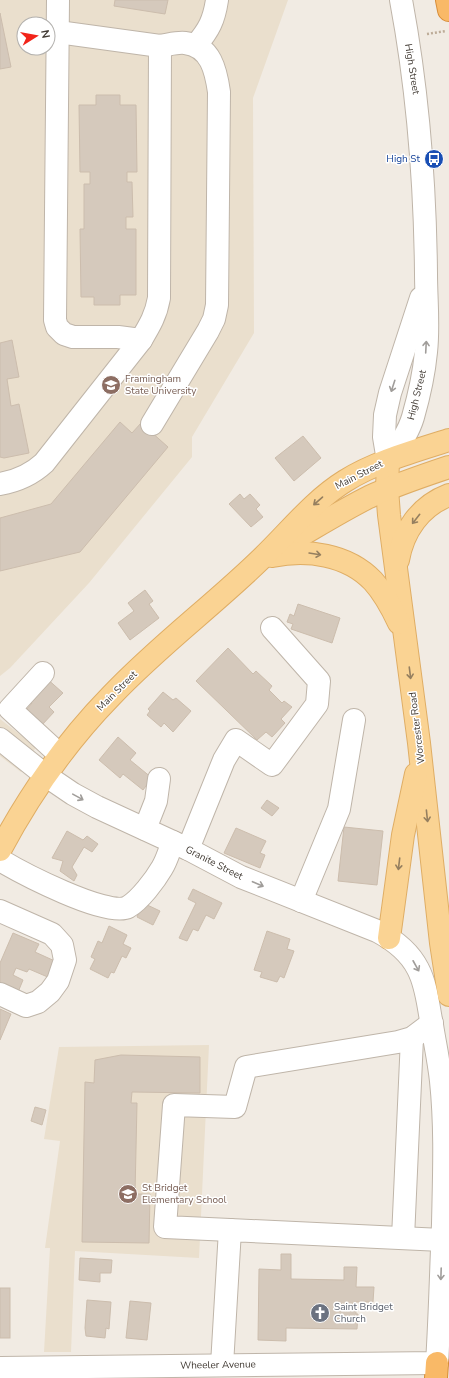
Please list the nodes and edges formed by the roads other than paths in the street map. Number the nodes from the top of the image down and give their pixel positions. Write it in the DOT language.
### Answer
graph roads {
  1 [pos="58,0"];
  2 [pos="217,0"];
  3 [pos="401,0"];
  4 [pos="447,0"];
  5 [pos="449,10"];
  6 [pos="58,32"];
  7 [pos="196,45"];
  8 [pos="160,46"];
  9 [pos="141,340"];
  10 [pos="152,424"];
  11 [pos="447,441"];
  12 [pos="388,461"];
  13 [pos="448,467"];
  14 [pos="0,484"];
  15 [pos="387,489"];
  16 [pos="448,496"];
  17 [pos="263,557"];
  18 [pos="396,572"];
  19 [pos="272,628"];
  20 [pos="405,634"];
  21 [pos="43,673"];
  22 [pos="354,720"];
  23 [pos="0,739"];
  24 [pos="419,743"];
  25 [pos="60,755"];
  26 [pos="45,775"];
  27 [pos="159,779"];
  28 [pos="144,829"];
  29 [pos="181,846"];
  30 [pos="0,850"];
  31 [pos="301,901"];
  32 [pos="0,911"];
  33 [pos="389,938"];
  34 [pos="0,994"];
  35 [pos="449,995"];
  36 [pos="432,1023"];
  37 [pos="412,1038"];
  38 [pos="230,1230"];
  39 [pos="403,1238"];
  40 [pos="442,1240"];
  41 [pos="222,1366"];
  42 [pos="0,1368"];
  43 [pos="436,1370"];
  44 [pos="245,1372"];
  1 -- 6 [label="street"];
  2 -- 7 [label="street"];
  3 -- 12 [label="street, High Street"];
  4 -- 5 [label="highway"];
  6 -- 8 [label="street"];
  6 -- 9 [label="street"];
  7 -- 8 [label="street"];
  7 -- 10 [label="street"];
  8 -- 9 [label="street"];
  9 -- 14 [label="street"];
  11 -- 12 [label="main road, Main Street"];
  12 -- 15 [label="main road, Worcester Road"];
  12 -- 17 [label="main road, Main Street, one-way"];
  13 -- 15 [label="main road, Main Street"];
  15 -- 17 [label="main road, Main Street"];
  15 -- 18 [label="main road, Worcester Road"];
  16 -- 18 [label="main road, one-way"];
  17 -- 20 [label="main road, one-way"];
  17 -- 25 [label="main road, Main Street"];
  18 -- 20 [label="main road, Worcester Road"];
  19 -- 29 [label="street"];
  20 -- 24 [label="main road, Worcester Road, one-way"];
  21 -- 25 [label="street"];
  22 -- 31 [label="street"];
  23 -- 26 [label="street, Granite Street"];
  24 -- 33 [label="main road, one-way"];
  24 -- 35 [label="main road, Worcester Road, one-way"];
  25 -- 26 [label="main road, Main Street"];
  26 -- 28 [label="street, Granite Street, one-way"];
  26 -- 30 [label="main road, Main Street"];
  27 -- 28 [label="street"];
  28 -- 29 [label="street, Granite Street"];
  29 -- 30 [label="street"];
  29 -- 31 [label="street, Granite Street, one-way"];
  31 -- 33 [label="street, Granite Street"];
  32 -- 34 [label="street"];
  33 -- 36 [label="street, one-way"];
  36 -- 37 [label="street"];
  36 -- 40 [label="street"];
  37 -- 38 [label="street"];
  37 -- 39 [label="street"];
  38 -- 39 [label="street"];
  38 -- 41 [label="street"];
  39 -- 40 [label="street"];
  40 -- 43 [label="street, one-way"];
  41 -- 42 [label="street, Wheeler Avenue"];
  41 -- 44 [label="street, Wheeler Avenue"];
  43 -- 44 [label="street, Wheeler Avenue"];
}
